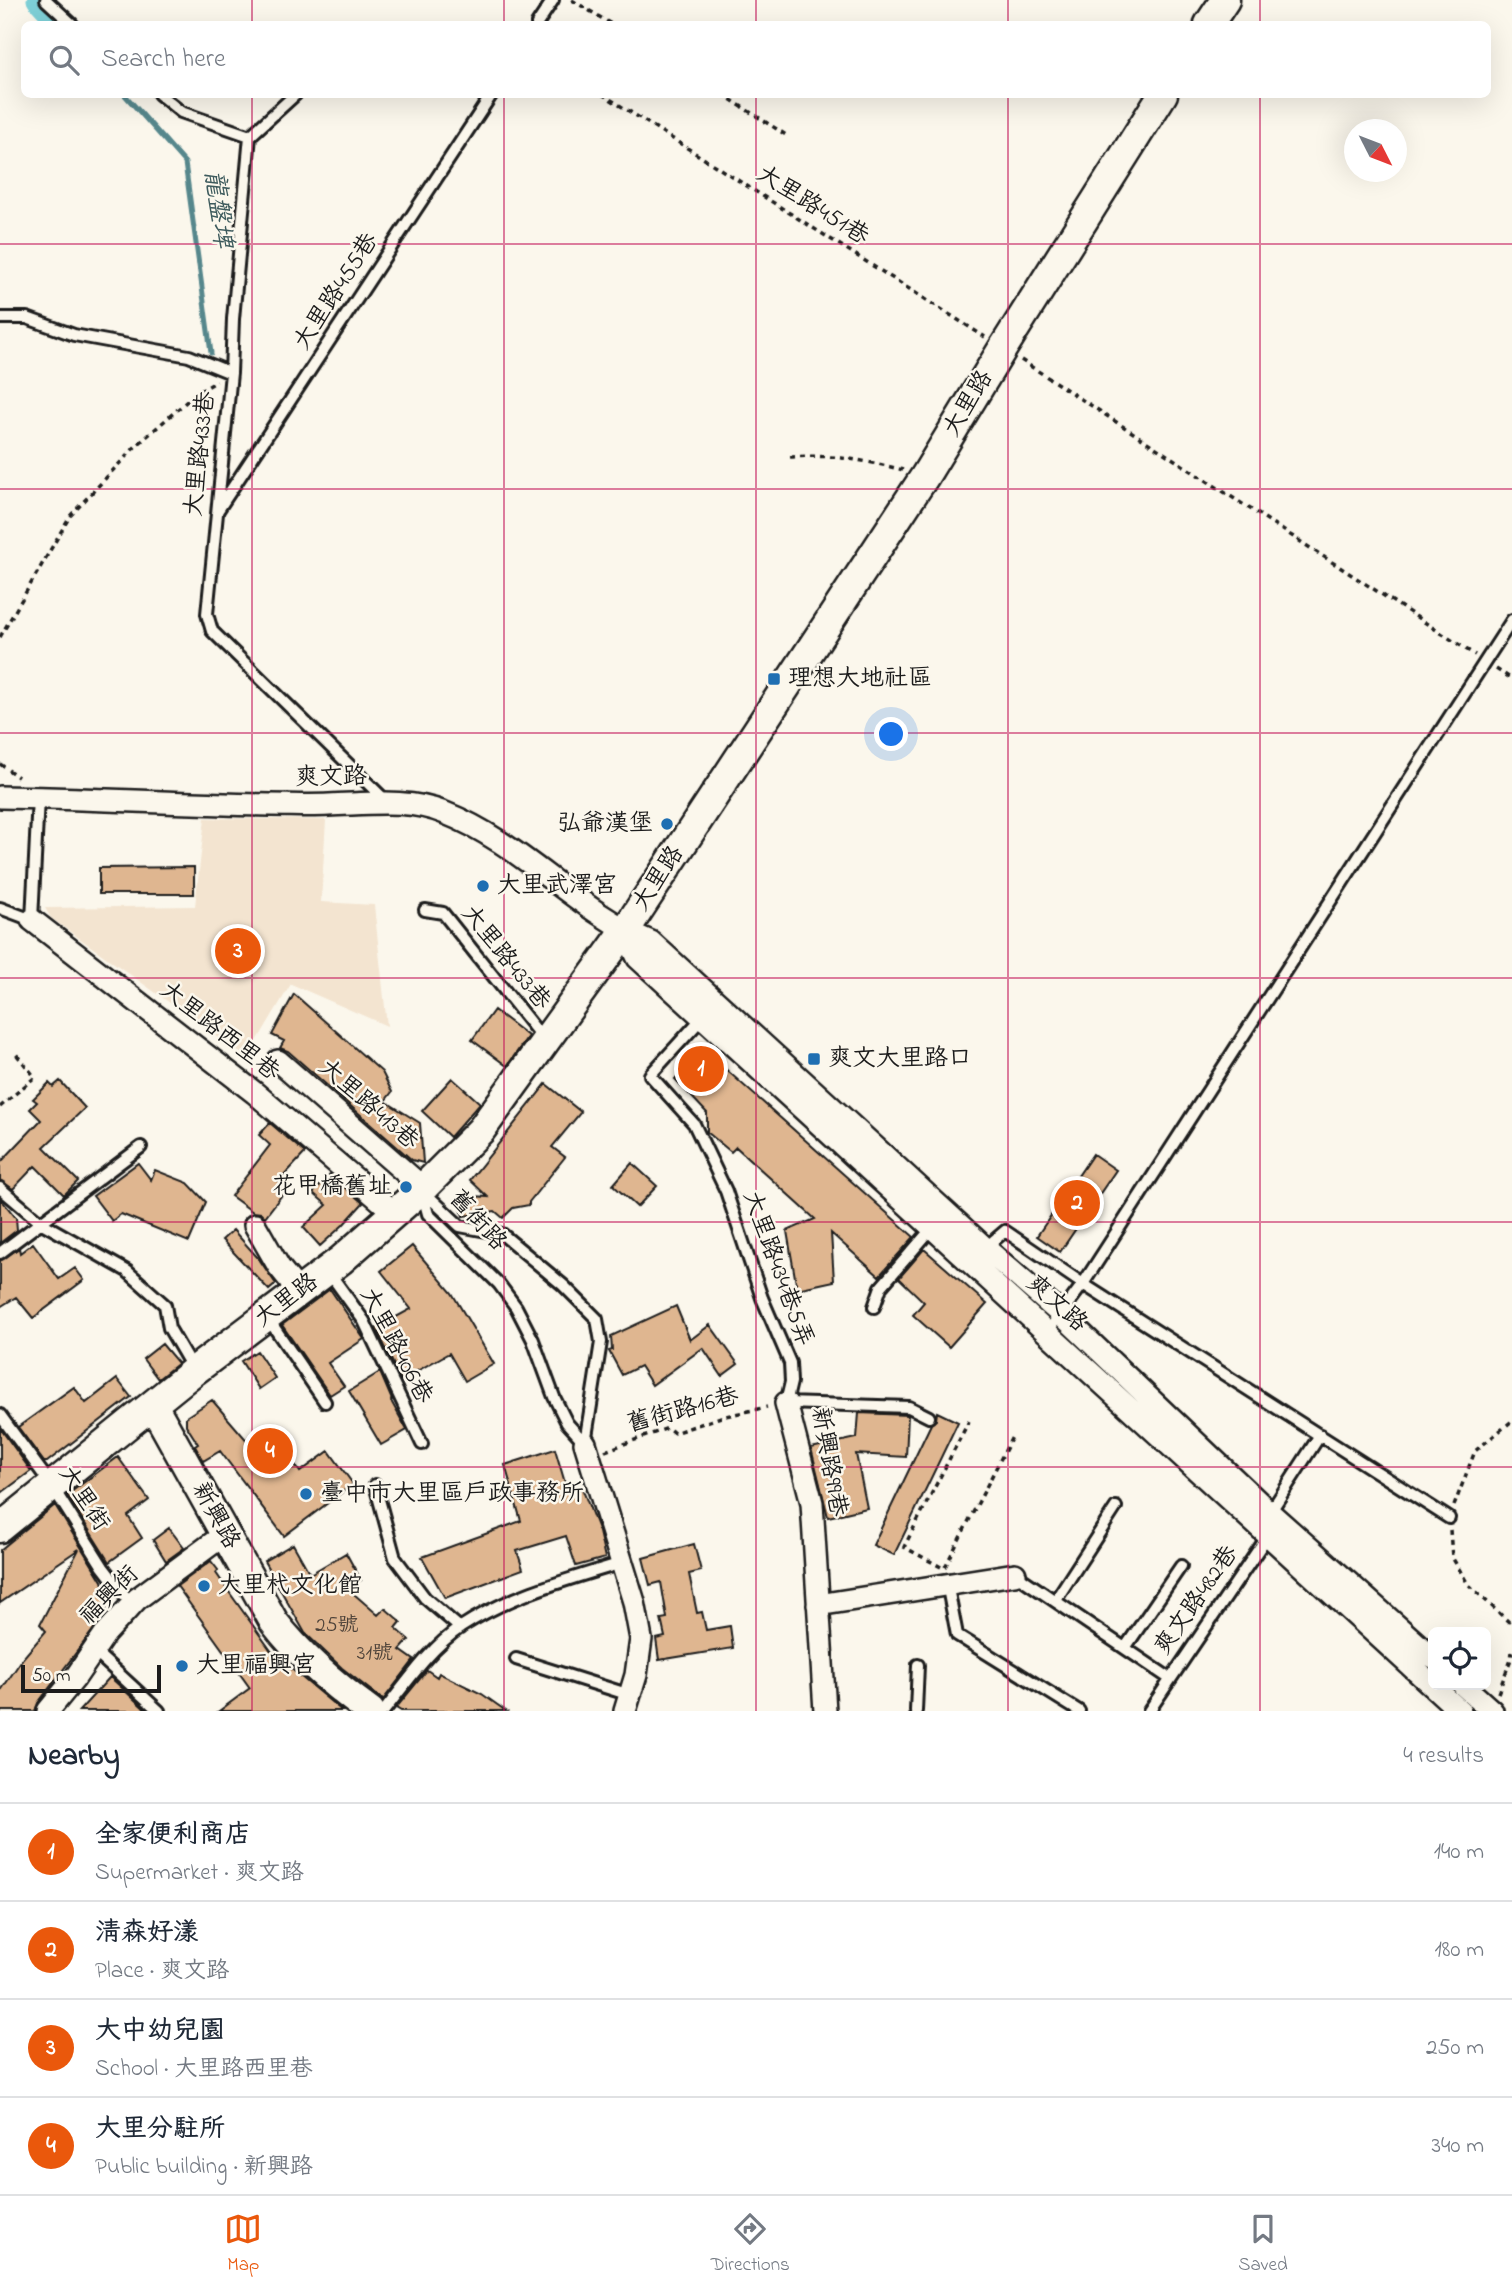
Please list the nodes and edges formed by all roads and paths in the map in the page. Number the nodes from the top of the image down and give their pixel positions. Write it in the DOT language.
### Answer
graph roads {
  1 [pos="47,0"];
  2 [pos="553,0"];
  3 [pos="572,0"];
  4 [pos="1225,0"];
  5 [pos="69,21"];
  6 [pos="539,21"];
  7 [pos="606,21"];
  8 [pos="1211,21"];
  9 [pos="164,98"];
  10 [pos="292,98"];
  11 [pos="489,98"];
  12 [pos="609,98"];
  13 [pos="728,98"];
  14 [pos="1160,98"];
  15 [pos="786,135"];
  16 [pos="250,136"];
  17 [pos="0,318"];
  18 [pos="1003,348"];
  19 [pos="230,373"];
  20 [pos="790,457"];
  21 [pos="925,476"];
  22 [pos="216,513"];
  23 [pos="1512,620"];
  24 [pos="0,637"];
  25 [pos="1485,662"];
  26 [pos="1512,679"];
  27 [pos="0,797"];
  28 [pos="38,797"];
  29 [pos="388,803"];
  30 [pos="0,908"];
  31 [pos="425,911"];
  32 [pos="32,920"];
  33 [pos="625,931"];
  34 [pos="704,1016"];
  35 [pos="546,1042"];
  36 [pos="16,1054"];
  37 [pos="278,1061"];
  38 [pos="0,1107"];
  39 [pos="141,1147"];
  40 [pos="0,1188"];
  41 [pos="422,1189"];
  42 [pos="395,1213"];
  43 [pos="40,1223"];
  44 [pos="255,1225"];
  45 [pos="933,1227"];
  46 [pos="985,1248"];
  47 [pos="0,1253"];
  48 [pos="328,1270"];
  49 [pos="1083,1284"];
  50 [pos="291,1298"];
  51 [pos="874,1307"];
  52 [pos="1062,1315"];
  53 [pos="267,1317"];
  54 [pos="1047,1332"];
  55 [pos="194,1371"];
  56 [pos="325,1402"];
  57 [pos="786,1403"];
  58 [pos="153,1405"];
  59 [pos="0,1415"];
  60 [pos="929,1417"];
  61 [pos="969,1421"];
  62 [pos="1512,1421"];
  63 [pos="1013,1435"];
  64 [pos="1320,1435"];
  65 [pos="422,1444"];
  66 [pos="588,1450"];
  67 [pos="375,1485"];
  68 [pos="52,1486"];
  69 [pos="1116,1507"];
  70 [pos="1269,1512"];
  71 [pos="1449,1518"];
  72 [pos="0,1528"];
  73 [pos="225,1534"];
  74 [pos="1269,1535"];
  75 [pos="622,1563"];
  76 [pos="1181,1566"];
  77 [pos="1015,1574"];
  78 [pos="945,1576"];
  79 [pos="1055,1601"];
  80 [pos="132,1605"];
  81 [pos="818,1605"];
  82 [pos="1512,1625"];
  83 [pos="460,1628"];
  84 [pos="1125,1648"];
  85 [pos="93,1651"];
  86 [pos="1512,1652"];
  87 [pos="1428,1654"];
  88 [pos="516,1659"];
  89 [pos="918,1665"];
  90 [pos="1169,1678"];
  91 [pos="1469,1690"];
  92 [pos="628,1703"];
  93 [pos="1491,1710"];
  94 [pos="48,1711"];
  95 [pos="159,1711"];
  96 [pos="370,1711"];
  97 [pos="384,1711"];
  98 [pos="825,1711"];
  99 [pos="916,1711"];
  100 [pos="1079,1711"];
  101 [pos="1149,1711"];
  102 [pos="1460,1711"];
  1 -- 5 [label="lane"];
  2 -- 6 [label="lane"];
  3 -- 7 [label="path"];
  4 -- 8 [label="street"];
  9 -- 16 [label="lane"];
  10 -- 16 [label="lane"];
  11 -- 22 [label="lane, 大里路455巷"];
  12 -- 18 [label="path, 大里路451巷"];
  13 -- 15 [label="path"];
  14 -- 18 [label="street, 大里路"];
  16 -- 19 [label="lane, 大里路433巷"];
  17 -- 19 [label="lane"];
  18 -- 21 [label="street, 大里路"];
  18 -- 25 [label="path, 大里路451巷"];
  19 -- 22 [label="lane, 大里路433巷"];
  19 -- 24 [label="path"];
  20 -- 21 [label="path"];
  21 -- 33 [label="street, 大里路"];
  22 -- 29 [label="lane, 大里路433巷"];
  23 -- 25 [label="lane"];
  25 -- 26 [label="path, 大里路451巷"];
  25 -- 49 [label="lane"];
  27 -- 28 [label="street, 爽文路"];
  28 -- 29 [label="street, 爽文路"];
  28 -- 32 [label="lane"];
  29 -- 33 [label="street, 爽文路"];
  30 -- 32 [label="lane, 大里路西里巷"];
  31 -- 35 [label="lane, 大里路433巷"];
  32 -- 42 [label="street, 大里路西里巷"];
  33 -- 34 [label="street, 爽文路"];
  33 -- 35 [label="street, 大里路"];
  33 -- 46 [label="street, 爽文路"];
  34 -- 45 [label="street, 爽文路"];
  34 -- 57 [label="lane, 大里路434巷5弄"];
  35 -- 41 [label="street, 大里路"];
  36 -- 38 [label="path"];
  37 -- 41 [label="street, 大里路413巷"];
  39 -- 43 [label="lane"];
  40 -- 43 [label="lane"];
  41 -- 42 [label="street, 大里路"];
  41 -- 66 [label="lane, 舊街路"];
  41 -- 66 [label="lane, 舊街路"];
  42 -- 48 [label="street, 大里路"];
  43 -- 47 [label="lane"];
  43 -- 55 [label="lane"];
  44 -- 50 [label="street"];
  45 -- 51 [label="lane"];
  45 -- 54 [label="street, 爽文路"];
  46 -- 49 [label="lane"];
  46 -- 52 [label="street, 爽文路"];
  48 -- 50 [label="street, 大里路"];
  48 -- 65 [label="lane, 大里路406巷"];
  49 -- 52 [label="lane"];
  49 -- 64 [label="lane"];
  50 -- 53 [label="street, 大里路"];
  52 -- 54 [label="lane"];
  52 -- 70 [label="street, 爽文路"];
  53 -- 55 [label="street, 大里路"];
  53 -- 56 [label="lane"];
  54 -- 74 [label="street, 爽文路"];
  55 -- 58 [label="street, 大里路"];
  57 -- 60 [label="lane, 新興路99巷"];
  57 -- 66 [label="path, 舊街路16巷"];
  57 -- 81 [label="street, 新興路99巷"];
  58 -- 68 [label="street, 大里路"];
  58 -- 73 [label="street, 新興路"];
  59 -- 68 [label="lane, 大里街"];
  61 -- 78 [label="path"];
  62 -- 71 [label="path"];
  63 -- 78 [label="path"];
  64 -- 70 [label="lane"];
  64 -- 71 [label="lane"];
  66 -- 75 [label="street, 舊街路"];
  67 -- 83 [label="lane"];
  68 -- 72 [label="street, 大里路"];
  68 -- 80 [label="lane, 大里街"];
  69 -- 79 [label="lane"];
  70 -- 74 [label="lane, 爽文路482巷"];
  70 -- 87 [label="street, 爽文路"];
  71 -- 82 [label="path"];
  73 -- 80 [label="street, 福興街"];
  73 -- 96 [label="street, 新興路"];
  74 -- 90 [label="lane, 爽文路482巷"];
  74 -- 102 [label="street, 爽文路"];
  75 -- 83 [label="lane"];
  75 -- 92 [label="street, 舊街路"];
  76 -- 84 [label="lane"];
  77 -- 78 [label="street"];
  77 -- 79 [label="lane"];
  78 -- 81 [label="street"];
  78 -- 100 [label="lane"];
  79 -- 84 [label="lane"];
  80 -- 85 [label="street, 福興街"];
  81 -- 98 [label="street, 新興路99巷"];
  83 -- 97 [label="lane"];
  84 -- 90 [label="lane"];
  85 -- 94 [label="street, 福興街"];
  85 -- 95 [label="lane"];
  86 -- 93 [label="path"];
  88 -- 92 [label="lane, 舊街路"];
  89 -- 99 [label="lane"];
  90 -- 101 [label="lane, 爽文路482巷"];
  91 -- 93 [label="street"];
}
